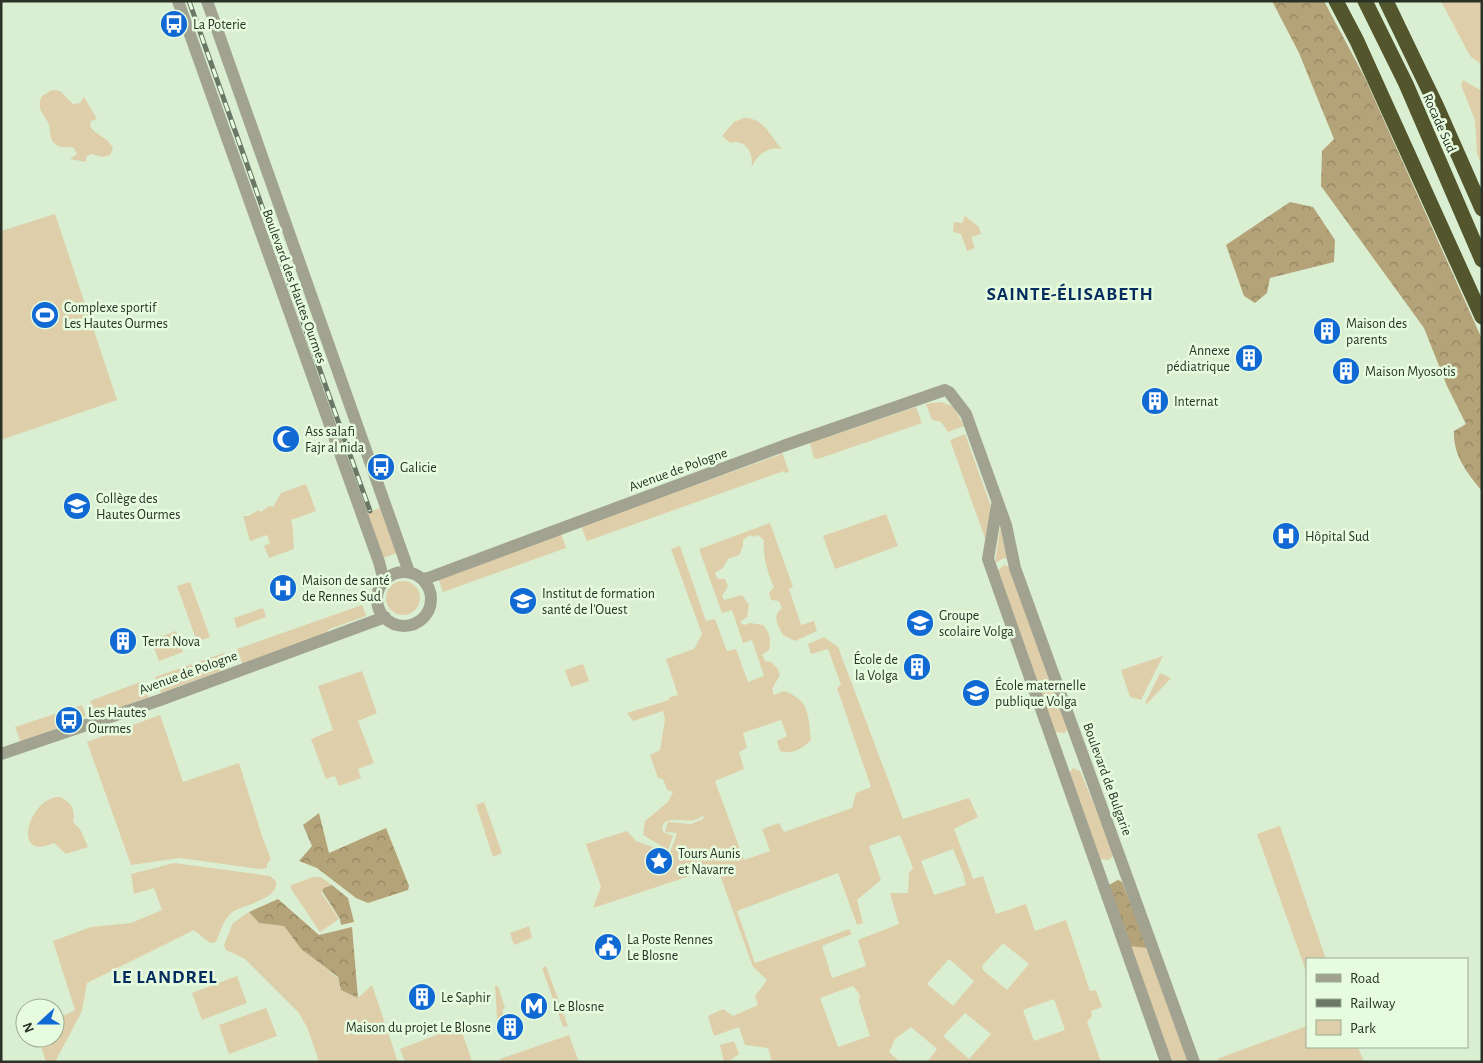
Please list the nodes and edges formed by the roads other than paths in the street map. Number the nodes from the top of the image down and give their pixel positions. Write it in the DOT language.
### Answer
graph roads {
  1 [pos="178,1"];
  2 [pos="207,1"];
  3 [pos="1336,1"];
  4 [pos="1365,1"];
  5 [pos="1386,1"];
  6 [pos="1482,209"];
  7 [pos="1482,260"];
  8 [pos="1482,317"];
  9 [pos="945,390"];
  10 [pos="997,505"];
  11 [pos="409,572"];
  12 [pos="422,579"];
  13 [pos="384,581"];
  14 [pos="385,617"];
  15 [pos="1,754"];
  16 [pos="1166,1062"];
  17 [pos="1194,1062"];
  1 -- 13 [label="street, Boulevard des Hautes Ourmes"];
  2 -- 11 [label="street, Boulevard des Hautes Ourmes"];
  3 -- 8 [label="highway"];
  4 -- 7 [label="highway, Rocade Sud"];
  5 -- 6 [label="highway, Rocade Sud"];
  9 -- 10 [label="street, Boulevard de Bulgarie"];
  9 -- 12 [label="street, Avenue de Pologne"];
  10 -- 16 [label="street, Boulevard de Bulgarie"];
  10 -- 17 [label="street, Boulevard de Bulgarie"];
  11 -- 12 [label="street"];
  11 -- 13 [label="street"];
  12 -- 14 [label="street"];
  13 -- 14 [label="street"];
  14 -- 15 [label="street, Avenue de Pologne"];
}
